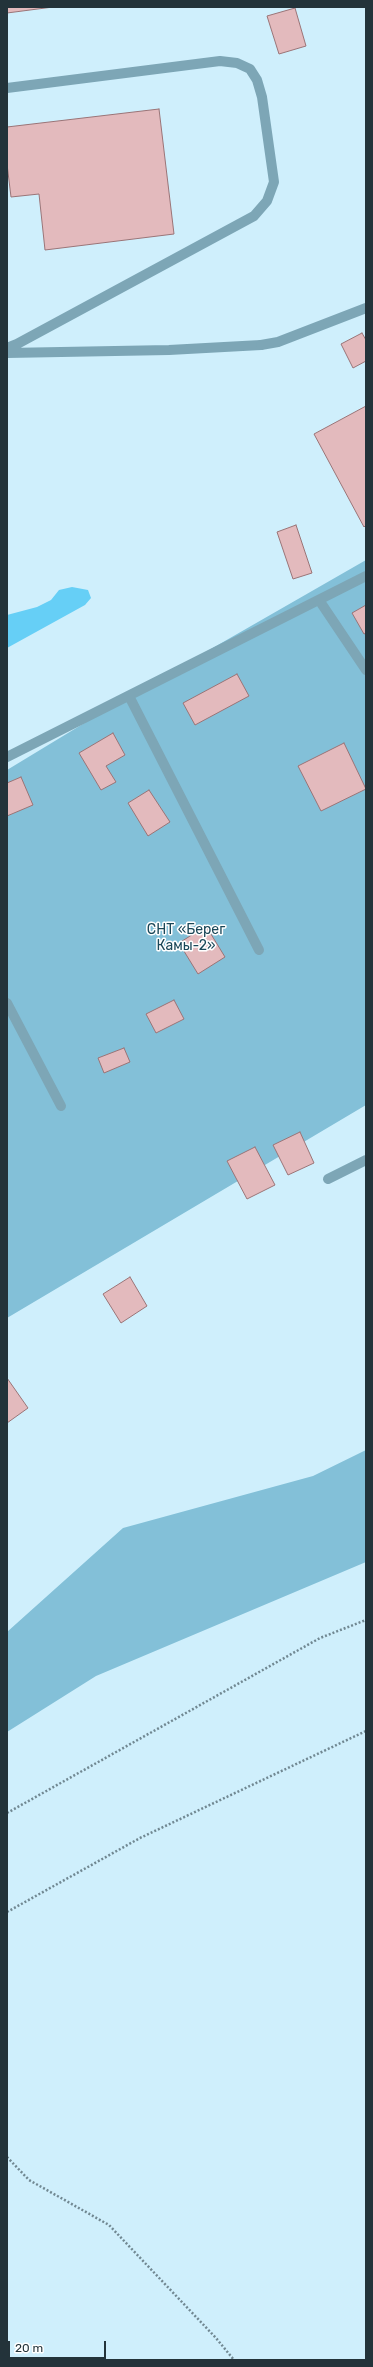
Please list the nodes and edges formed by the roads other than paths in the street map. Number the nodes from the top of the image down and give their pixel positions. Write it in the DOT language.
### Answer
graph roads {
  1 [pos="7,88"];
  2 [pos="366,308"];
  3 [pos="7,348"];
  4 [pos="7,352"];
  5 [pos="366,576"];
  6 [pos="319,600"];
  7 [pos="366,670"];
  8 [pos="129,696"];
  9 [pos="7,757"];
  10 [pos="258,950"];
  11 [pos="7,1003"];
  12 [pos="61,1106"];
  13 [pos="366,1160"];
  14 [pos="328,1179"];
  1 -- 3 [label="street"];
  2 -- 4 [label="street"];
  5 -- 6 [label="street"];
  6 -- 7 [label="street"];
  6 -- 8 [label="street"];
  8 -- 9 [label="street"];
  8 -- 10 [label="street"];
  11 -- 12 [label="street"];
  13 -- 14 [label="street"];
}
